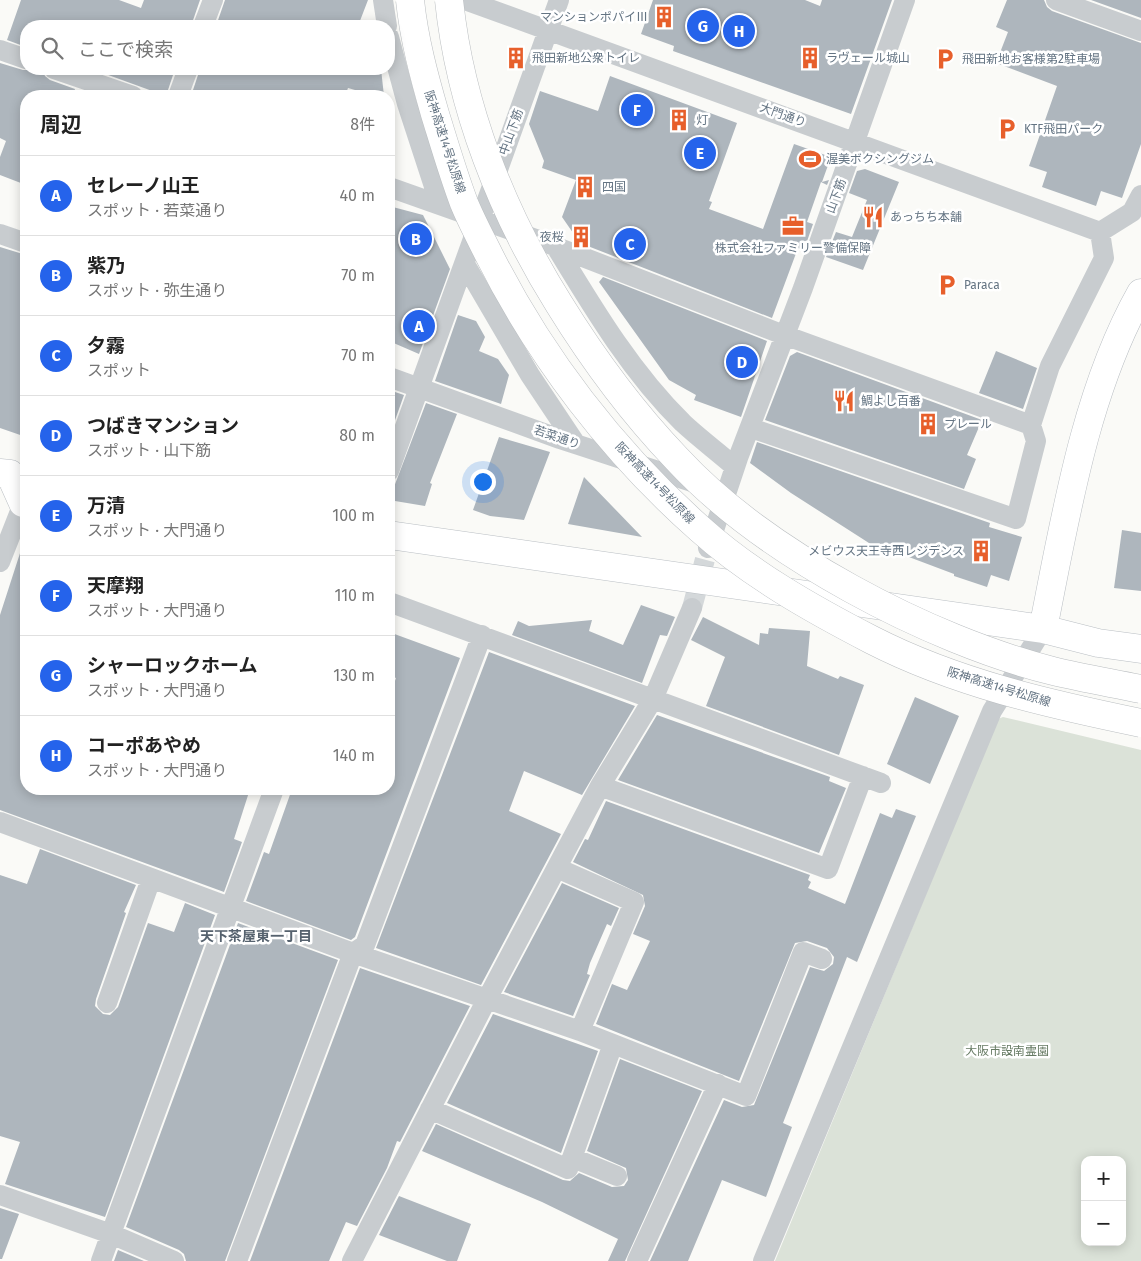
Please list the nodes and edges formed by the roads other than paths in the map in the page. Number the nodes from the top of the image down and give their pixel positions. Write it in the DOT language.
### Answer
graph roads {
  1 [pos="213,0"];
  2 [pos="383,0"];
  3 [pos="410,0"];
  4 [pos="449,0"];
  5 [pos="559,0"];
  6 [pos="905,0"];
  7 [pos="1056,0"];
  8 [pos="473,2"];
  9 [pos="205,20"];
  10 [pos="385,20"];
  11 [pos="548,29"];
  12 [pos="1141,31"];
  13 [pos="0,50"];
  14 [pos="20,57"];
  15 [pos="395,60"];
  16 [pos="72,75"];
  17 [pos="186,75"];
  18 [pos="115,90"];
  19 [pos="180,90"];
  20 [pos="855,141"];
  21 [pos="395,189"];
  22 [pos="1141,195"];
  23 [pos="440,205"];
  24 [pos="480,220"];
  25 [pos="1100,232"];
  26 [pos="0,234"];
  27 [pos="20,241"];
  28 [pos="556,247"];
  29 [pos="465,264"];
  30 [pos="1141,294"];
  31 [pos="784,335"];
  32 [pos="395,379"];
  33 [pos="419,389"];
  34 [pos="1031,425"];
  35 [pos="751,428"];
  36 [pos="576,444"];
  37 [pos="395,455"];
  38 [pos="735,467"];
  39 [pos="0,473"];
  40 [pos="726,493"];
  41 [pos="19,503"];
  42 [pos="395,535"];
  43 [pos="708,548"];
  44 [pos="0,562"];
  45 [pos="395,604"];
  46 [pos="692,608"];
  47 [pos="1043,629"];
  48 [pos="1141,632"];
  49 [pos="482,635"];
  50 [pos="1141,649"];
  51 [pos="1141,689"];
  52 [pos="653,699"];
  53 [pos="1141,723"];
  54 [pos="600,786"];
  55 [pos="272,795"];
  56 [pos="0,822"];
  57 [pos="557,868"];
  58 [pos="151,879"];
  59 [pos="229,908"];
  60 [pos="353,953"];
  61 [pos="822,959"];
  62 [pos="487,999"];
  63 [pos="107,1002"];
  64 [pos="580,1031"];
  65 [pos="613,1044"];
  66 [pos="718,1084"];
  67 [pos="430,1110"];
  68 [pos="573,1158"];
  69 [pos="617,1176"];
  70 [pos="0,1195"];
  71 [pos="110,1234"];
  72 [pos="101,1261"];
  73 [pos="174,1261"];
  74 [pos="238,1261"];
  75 [pos="352,1261"];
  76 [pos="637,1261"];
  77 [pos="763,1261"];
  1 -- 9 [label="street"];
  2 -- 10 [label="street"];
  3 -- 53 [label="main road, 阪神高速14号松原線, bridge"];
  4 -- 51 [label="main road, bridge"];
  5 -- 11 [label="street, 中山下筋"];
  6 -- 20 [label="street, 山下筋"];
  7 -- 12 [label="street"];
  8 -- 11 [label="street, 大門通り"];
  11 -- 20 [label="street, 大門通り"];
  11 -- 24 [label="street, 中山下筋"];
  13 -- 14 [label="street"];
  15 -- 23 [label="street"];
  16 -- 18 [label="street"];
  17 -- 19 [label="street"];
  20 -- 25 [label="street, 大門通り"];
  20 -- 31 [label="street, 山下筋"];
  21 -- 23 [label="street"];
  22 -- 25 [label="street"];
  23 -- 24 [label="street"];
  24 -- 28 [label="street"];
  24 -- 29 [label="street, 中山下筋"];
  25 -- 34 [label="street"];
  26 -- 27 [label="street"];
  28 -- 31 [label="street"];
  28 -- 38 [label="street"];
  29 -- 33 [label="street, 中山下筋"];
  29 -- 36 [label="street"];
  30 -- 47 [label="main road"];
  31 -- 34 [label="street"];
  31 -- 35 [label="street, 山下筋"];
  32 -- 33 [label="street, 若菜通り"];
  33 -- 36 [label="street, 若菜通り"];
  33 -- 37 [label="street, 中山下筋"];
  34 -- 35 [label="street"];
  35 -- 38 [label="street, 山下筋"];
  36 -- 40 [label="street, 若菜通り"];
  38 -- 40 [label="street, 山下筋"];
  39 -- 41 [label="main road"];
  40 -- 43 [label="street, 山下筋"];
  41 -- 44 [label="street"];
  42 -- 47 [label="main road"];
  45 -- 49 [label="street"];
  46 -- 52 [label="street"];
  47 -- 48 [label="main road"];
  47 -- 50 [label="main road"];
  47 -- 77 [label="street"];
  49 -- 52 [label="street"];
  49 -- 60 [label="street"];
  52 -- 54 [label="street"];
  52 -- 54 [label="street"];
  54 -- 57 [label="street"];
  55 -- 59 [label="street"];
  56 -- 58 [label="street"];
  57 -- 62 [label="street"];
  57 -- 64 [label="street"];
  58 -- 59 [label="street"];
  58 -- 63 [label="street"];
  59 -- 60 [label="street"];
  59 -- 71 [label="street"];
  60 -- 62 [label="street"];
  60 -- 74 [label="street"];
  61 -- 66 [label="street"];
  62 -- 64 [label="street"];
  62 -- 67 [label="street"];
  64 -- 65 [label="street"];
  65 -- 66 [label="street"];
  65 -- 68 [label="street"];
  66 -- 76 [label="street"];
  67 -- 68 [label="street"];
  67 -- 75 [label="street"];
  68 -- 69 [label="street"];
  70 -- 71 [label="street"];
  71 -- 72 [label="street"];
  71 -- 73 [label="street"];
}
